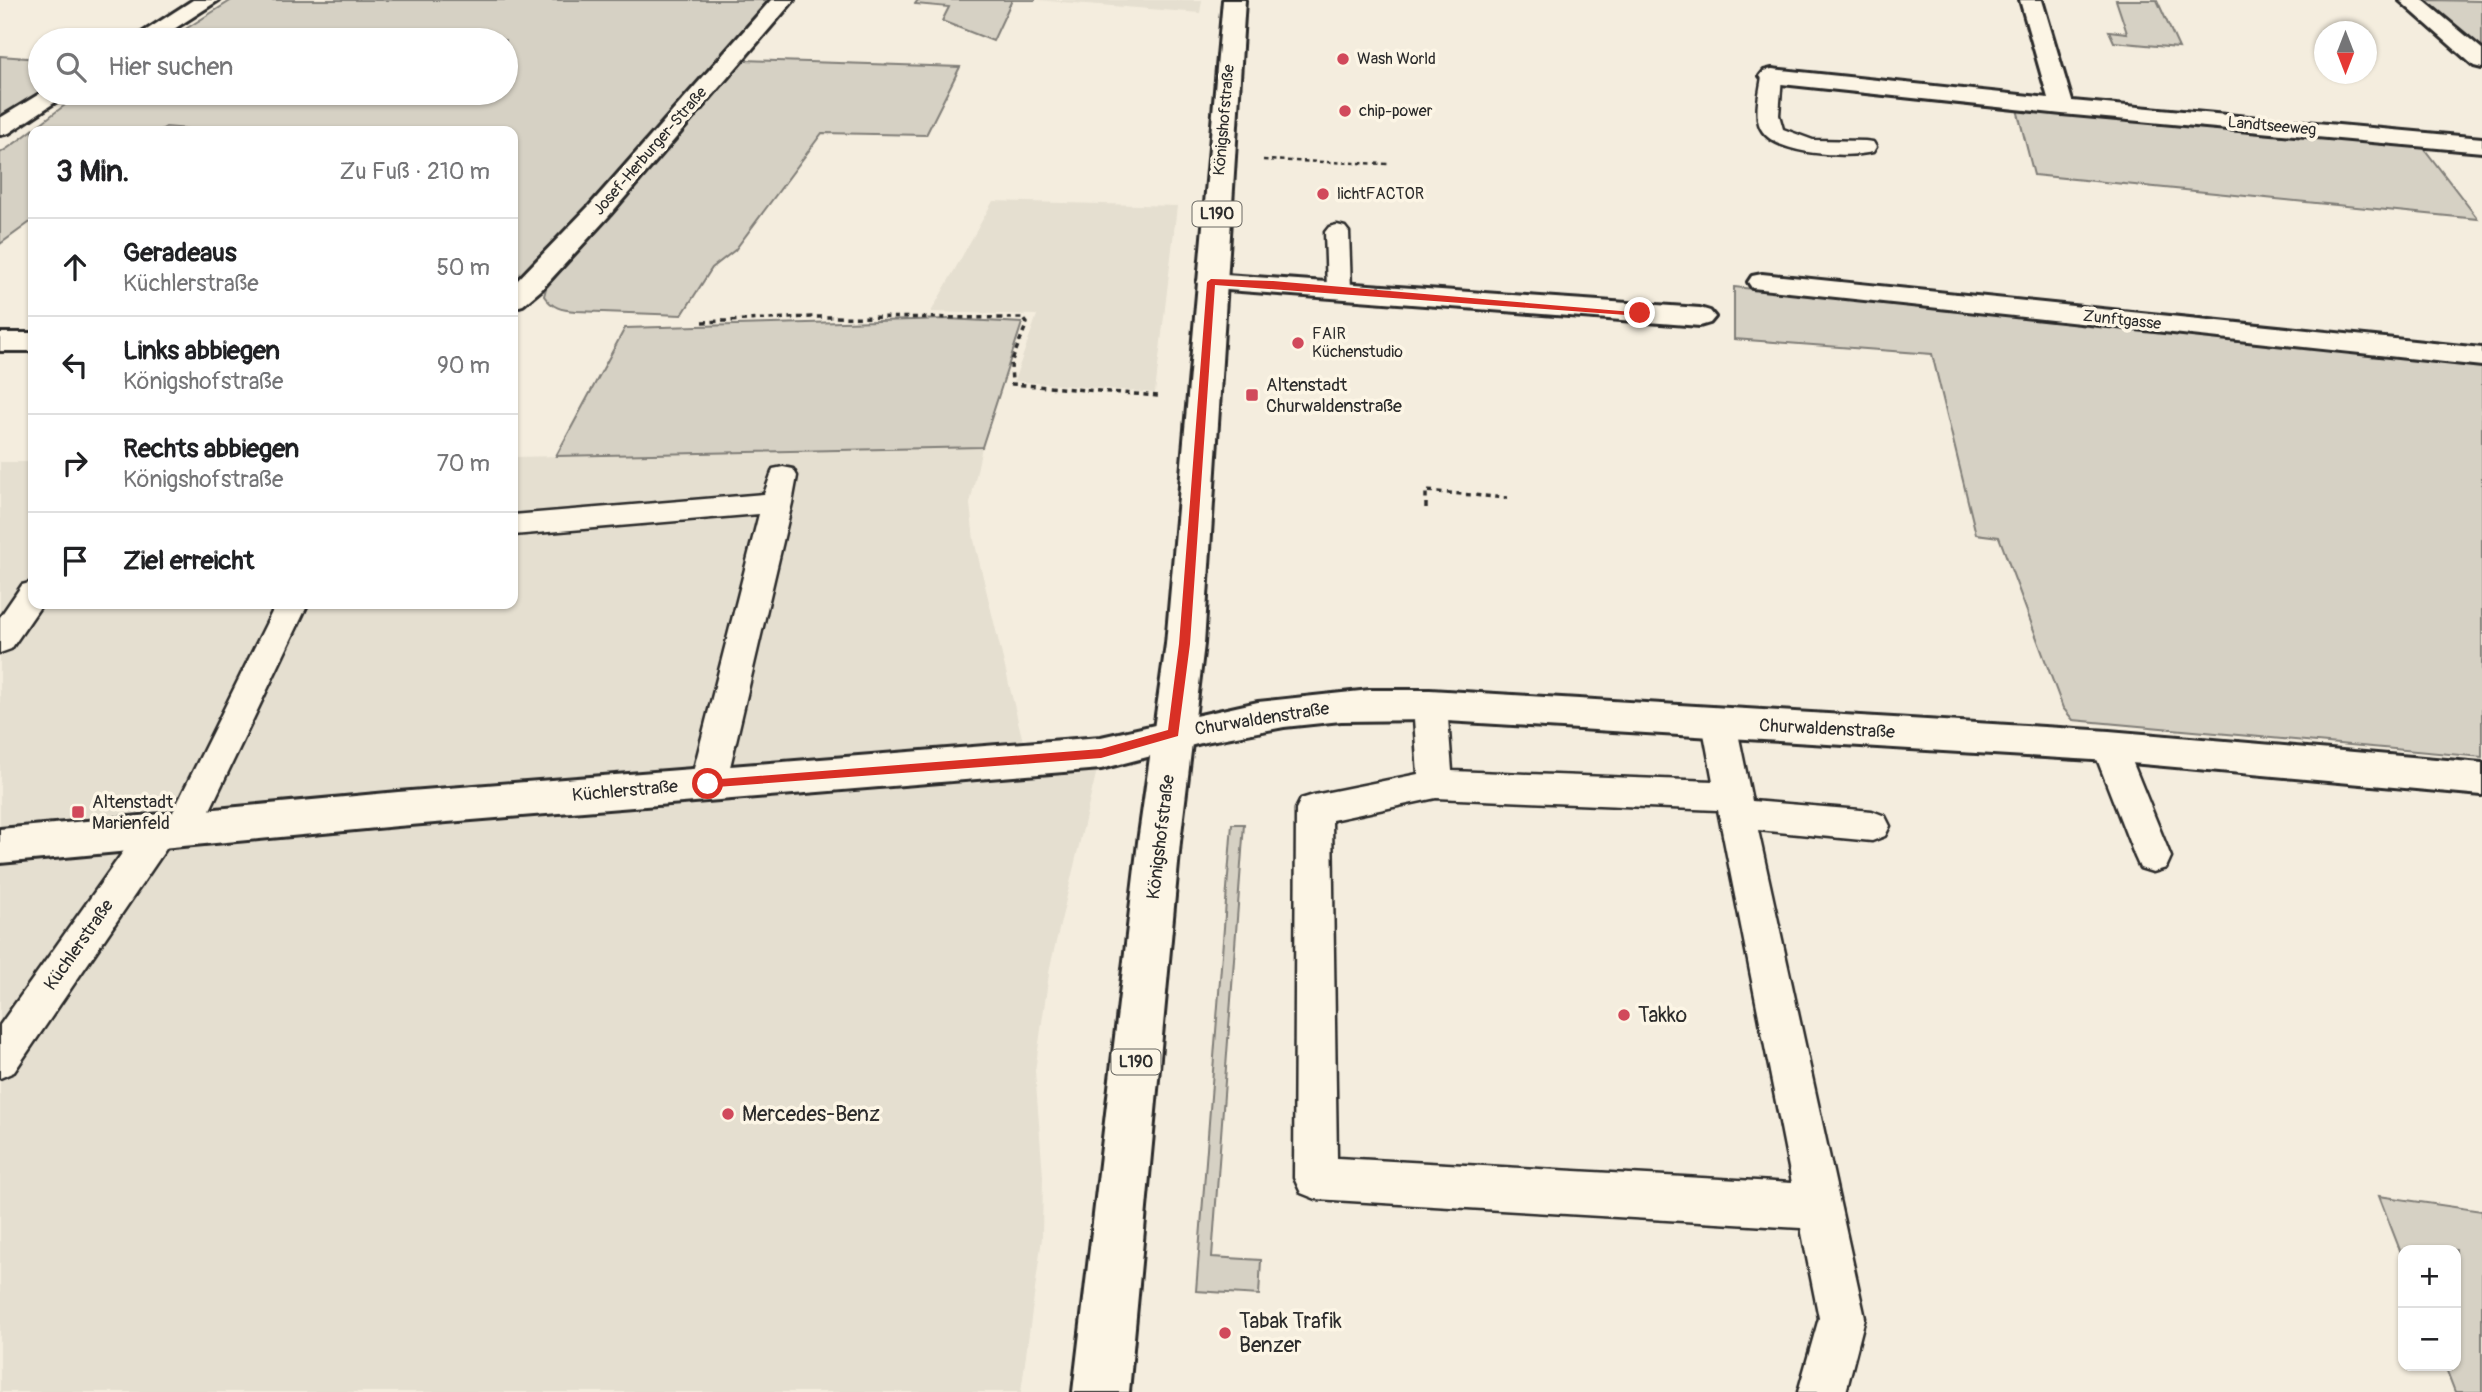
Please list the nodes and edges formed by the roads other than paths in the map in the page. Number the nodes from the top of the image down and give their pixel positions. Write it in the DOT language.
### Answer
graph roads {
  1 [pos="208,0"];
  2 [pos="783,0"];
  3 [pos="1234,0"];
  4 [pos="2031,0"];
  5 [pos="2410,0"];
  6 [pos="162,28"];
  7 [pos="2482,61"];
  8 [pos="1772,76"];
  9 [pos="37,105"];
  10 [pos="2062,107"];
  11 [pos="0,128"];
  12 [pos="2482,145"];
  13 [pos="1865,148"];
  14 [pos="1337,232"];
  15 [pos="1211,282"];
  16 [pos="1762,282"];
  17 [pos="1339,289"];
  18 [pos="518,295"];
  19 [pos="1700,317"];
  20 [pos="0,342"];
  21 [pos="28,342"];
  22 [pos="2482,357"];
  23 [pos="518,524"];
  24 [pos="28,600"];
  25 [pos="289,609"];
  26 [pos="0,641"];
  27 [pos="1430,705"];
  28 [pos="1719,723"];
  29 [pos="1174,733"];
  30 [pos="2109,746"];
  31 [pos="2482,779"];
  32 [pos="708,784"];
  33 [pos="1436,784"];
  34 [pos="1735,805"];
  35 [pos="1872,827"];
  36 [pos="171,830"];
  37 [pos="0,846"];
  38 [pos="2153,857"];
  39 [pos="0,1059"];
  40 [pos="1820,1207"];
  41 [pos="1101,1392"];
  42 [pos="1822,1392"];
  1 -- 6 [label="street"];
  2 -- 18 [label="street, Josef-Herburger-Straße"];
  3 -- 15 [label="street, Königshofstraße / L190"];
  4 -- 10 [label="street"];
  5 -- 7 [label="street"];
  8 -- 10 [label="street, Landtseeweg"];
  8 -- 13 [label="lane"];
  9 -- 11 [label="street"];
  10 -- 12 [label="street, Landtseeweg"];
  14 -- 17 [label="lane"];
  15 -- 17 [label="street"];
  15 -- 29 [label="street, Königshofstraße / L190"];
  16 -- 22 [label="street, Zunftgasse"];
  17 -- 19 [label="street"];
  20 -- 21 [label="street"];
  23 -- 32 [label="lane"];
  24 -- 26 [label="lane"];
  25 -- 36 [label="lane"];
  27 -- 28 [label="street, Churwaldenstraße"];
  27 -- 29 [label="street, Churwaldenstraße"];
  27 -- 33 [label="lane"];
  28 -- 30 [label="street, Churwaldenstraße"];
  28 -- 34 [label="lane"];
  29 -- 32 [label="street, Küchlerstraße"];
  29 -- 41 [label="street, Königshofstraße / L190"];
  30 -- 31 [label="street, Churwaldenstraße"];
  30 -- 38 [label="lane"];
  32 -- 36 [label="street, Küchlerstraße"];
  33 -- 34 [label="lane"];
  33 -- 40 [label="lane"];
  34 -- 35 [label="lane"];
  34 -- 40 [label="lane"];
  36 -- 37 [label="street, Küchlerstraße"];
  36 -- 39 [label="lane, Küchlerstraße"];
  40 -- 42 [label="lane"];
}
